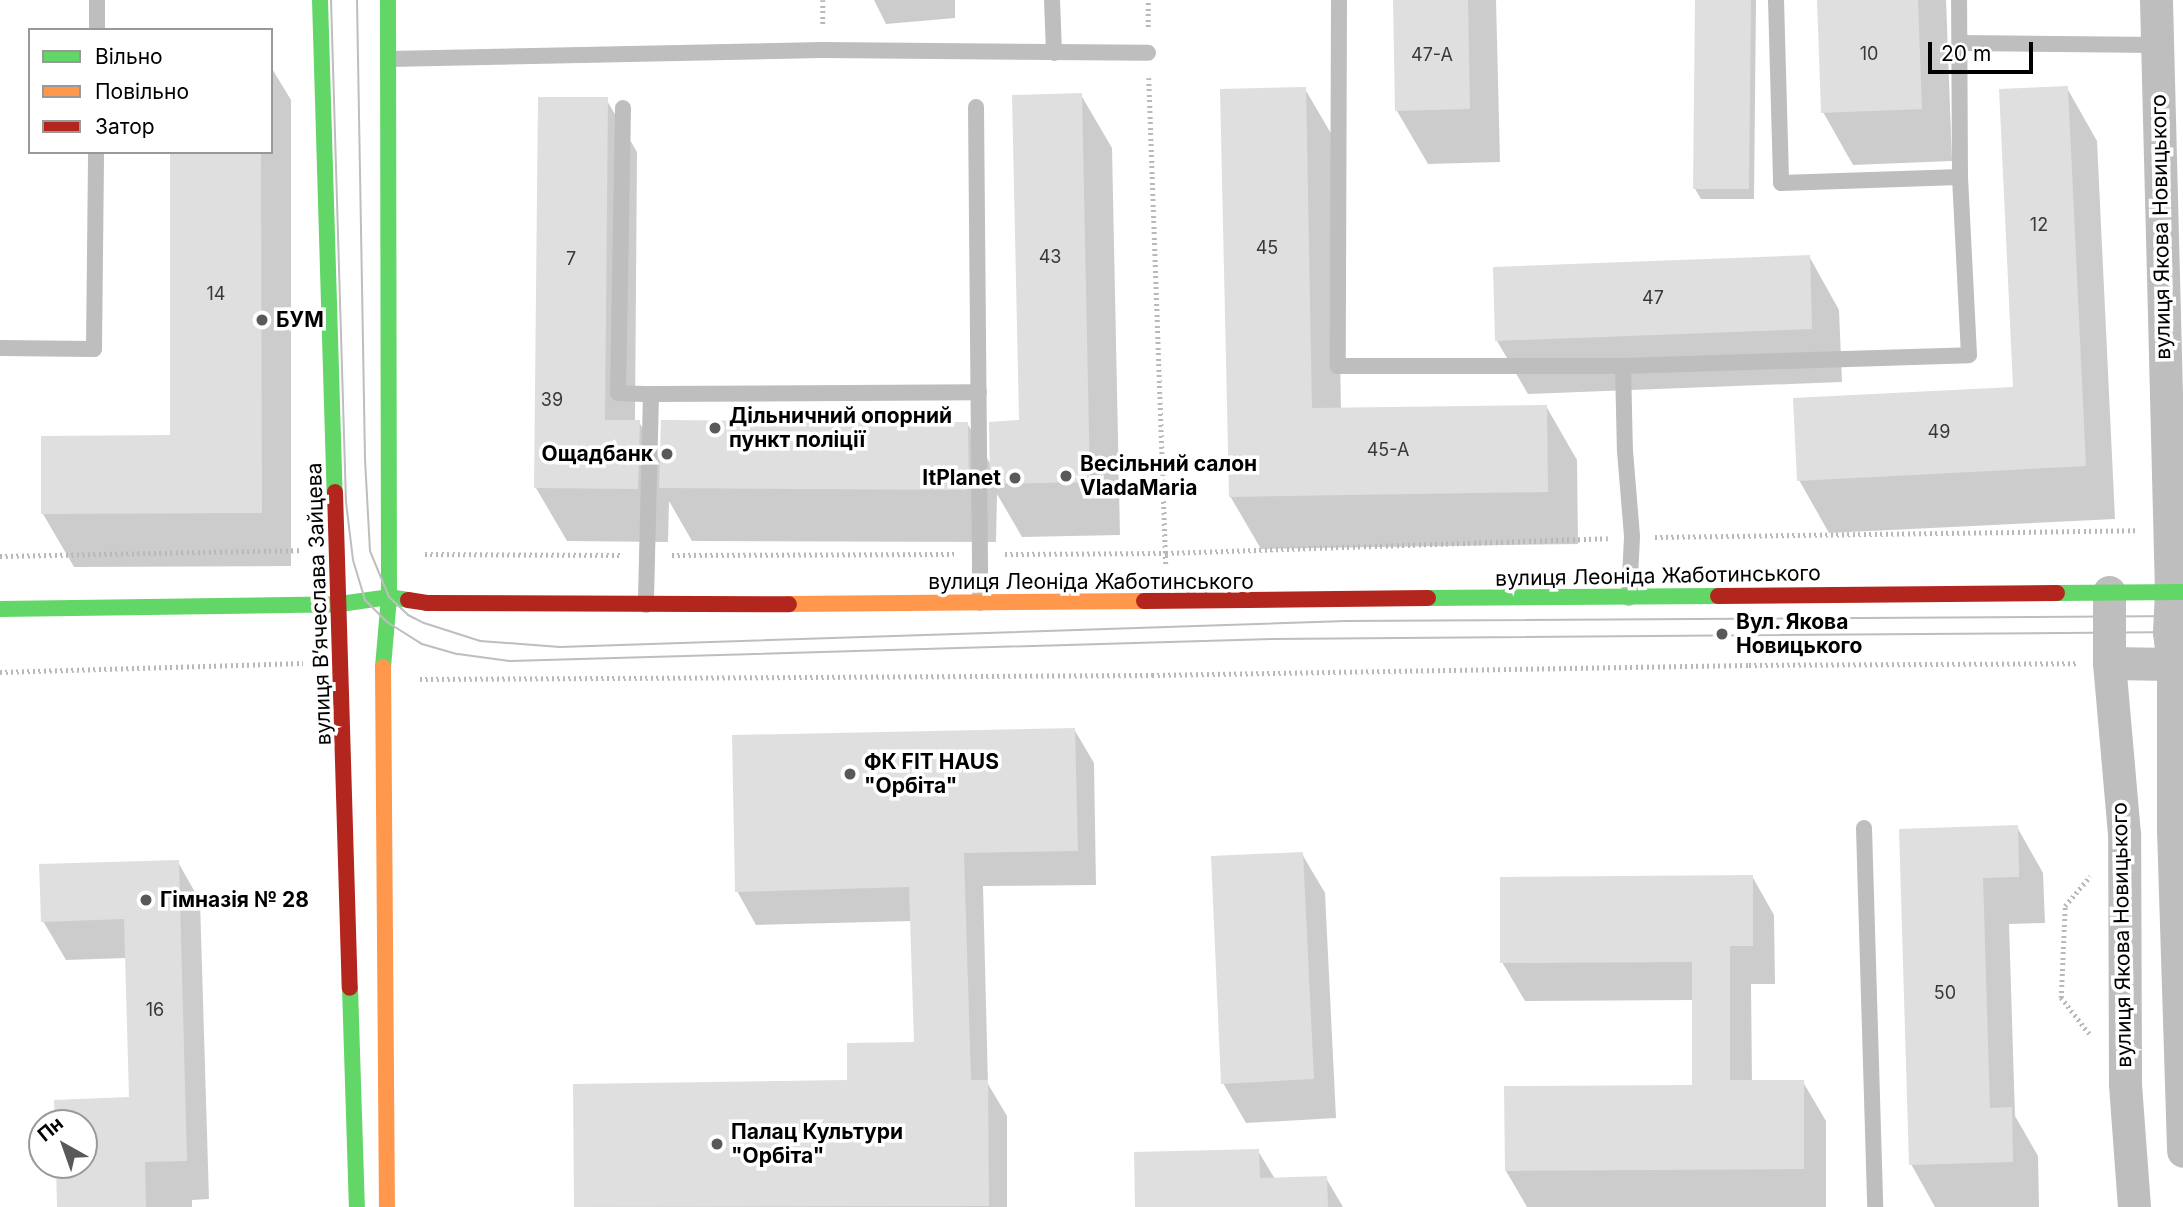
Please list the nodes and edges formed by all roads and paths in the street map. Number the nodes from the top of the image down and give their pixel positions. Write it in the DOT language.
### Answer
graph roads {
  1 [pos="97,0"];
  2 [pos="320,0"];
  3 [pos="388,0"];
  4 [pos="1052,0"];
  5 [pos="1339,0"];
  6 [pos="1776,0"];
  7 [pos="1959,0"];
  8 [pos="2156,0"];
  9 [pos="97,28"];
  10 [pos="1960,43"];
  11 [pos="2157,45"];
  12 [pos="1054,53"];
  13 [pos="1148,53"];
  14 [pos="389,59"];
  15 [pos="976,107"];
  16 [pos="623,108"];
  17 [pos="96,154"];
  18 [pos="1960,177"];
  19 [pos="0,348"];
  20 [pos="1623,366"];
  21 [pos="979,392"];
  22 [pos="652,394"];
  23 [pos="2168,529"];
  24 [pos="1632,537"];
  25 [pos="307,550"];
  26 [pos="1166,553"];
  27 [pos="425,554"];
  28 [pos="980,554"];
  29 [pos="646,555"];
  30 [pos="0,556"];
  31 [pos="2109,592"];
  32 [pos="2177,592"];
  33 [pos="389,597"];
  34 [pos="1629,598"];
  35 [pos="980,603"];
  36 [pos="1167,603"];
  37 [pos="340,604"];
  38 [pos="646,605"];
  39 [pos="0,610"];
  40 [pos="310,663"];
  41 [pos="2109,663"];
  42 [pos="2173,664"];
  43 [pos="0,672"];
  44 [pos="418,679"];
  45 [pos="1864,828"];
  46 [pos="2124,834"];
  47 [pos="2093,1040"];
  48 [pos="2183,1151"];
  49 [pos="357,1207"];
  50 [pos="387,1207"];
  51 [pos="1875,1207"];
  52 [pos="2134,1207"];
  1 -- 9 [label="lane"];
  2 -- 37 [label="main road, вулиця Вʼячеслава Зайцева"];
  3 -- 14 [label="main road"];
  4 -- 12 [label="lane"];
  5 -- 20 [label="lane"];
  6 -- 18 [label="lane"];
  7 -- 10 [label="lane"];
  8 -- 11 [label="street, вулиця Якова Новицького"];
  10 -- 11 [label="lane"];
  10 -- 18 [label="lane"];
  11 -- 23 [label="street, вулиця Якова Новицького"];
  12 -- 13 [label="lane"];
  12 -- 14 [label="lane"];
  13 -- 26 [label="path"];
  14 -- 33 [label="main road"];
  15 -- 21 [label="lane"];
  16 -- 22 [label="lane"];
  17 -- 19 [label="lane"];
  18 -- 20 [label="lane"];
  20 -- 24 [label="lane"];
  21 -- 22 [label="lane"];
  21 -- 28 [label="lane"];
  22 -- 29 [label="lane"];
  23 -- 24 [label="path"];
  23 -- 32 [label="street, вулиця Якова Новицького"];
  24 -- 26 [label="path"];
  24 -- 34 [label="lane"];
  25 -- 30 [label="path"];
  26 -- 28 [label="path"];
  26 -- 36 [label="path"];
  27 -- 29 [label="path"];
  28 -- 29 [label="path"];
  28 -- 35 [label="lane"];
  29 -- 38 [label="lane"];
  31 -- 32 [label="main road, вулиця Леоніда Жаботинського"];
  31 -- 34 [label="main road, вулиця Леоніда Жаботинського"];
  31 -- 41 [label="street, вулиця Якова Новицького"];
  32 -- 42 [label="street, вулиця Якова Новицького"];
  33 -- 37 [label="main road, вулиця Леоніда Жаботинського"];
  33 -- 38 [label="main road, вулиця Леоніда Жаботинського"];
  33 -- 50 [label="main road"];
  34 -- 36 [label="main road, вулиця Леоніда Жаботинського"];
  35 -- 36 [label="main road, вулиця Леоніда Жаботинського"];
  35 -- 38 [label="main road, вулиця Леоніда Жаботинського"];
  37 -- 39 [label="main road, вулиця Леоніда Жаботинського"];
  37 -- 49 [label="main road, вулиця Вʼячеслава Зайцева"];
  40 -- 43 [label="path"];
  41 -- 42 [label="street"];
  41 -- 44 [label="path"];
  41 -- 46 [label="street, вулиця Якова Новицького"];
  42 -- 48 [label="street, вулиця Якова Новицького"];
  45 -- 51 [label="lane"];
  46 -- 47 [label="path"];
  46 -- 52 [label="street, вулиця Якова Новицького"];
}
